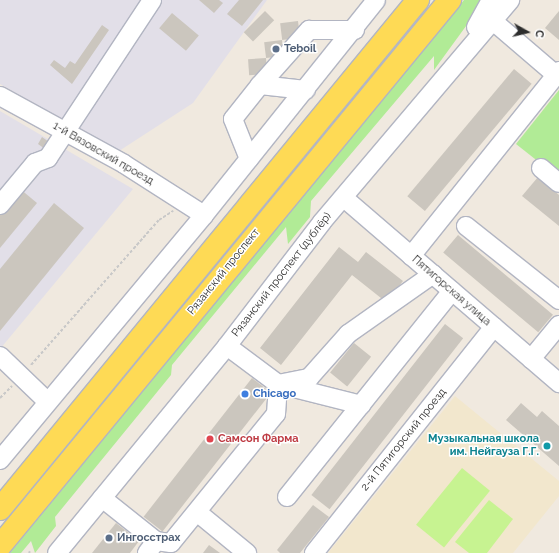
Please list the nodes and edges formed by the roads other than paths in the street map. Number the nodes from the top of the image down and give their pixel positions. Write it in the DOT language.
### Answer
graph roads {
  1 [pos="152,0"];
  2 [pos="376,0"];
  3 [pos="405,0"];
  4 [pos="418,0"];
  5 [pos="450,0"];
  6 [pos="491,0"];
  7 [pos="510,0"];
  8 [pos="493,21"];
  9 [pos="355,30"];
  10 [pos="385,40"];
  11 [pos="458,57"];
  12 [pos="558,73"];
  13 [pos="260,85"];
  14 [pos="306,90"];
  15 [pos="0,96"];
  16 [pos="65,131"];
  17 [pos="249,159"];
  18 [pos="540,168"];
  19 [pos="559,183"];
  20 [pos="344,198"];
  21 [pos="0,205"];
  22 [pos="204,215"];
  23 [pos="466,226"];
  24 [pos="411,256"];
  25 [pos="432,274"];
  26 [pos="452,291"];
  27 [pos="559,300"];
  28 [pos="559,325"];
  29 [pos="494,327"];
  30 [pos="227,346"];
  31 [pos="0,356"];
  32 [pos="531,359"];
  33 [pos="559,383"];
  34 [pos="278,384"];
  35 [pos="48,402"];
  36 [pos="361,405"];
  37 [pos="0,460"];
  38 [pos="287,497"];
  39 [pos="102,498"];
  40 [pos="0,509"];
  41 [pos="197,512"];
  42 [pos="0,546"];
  43 [pos="161,548"];
  44 [pos="57,553"];
  45 [pos="247,553"];
  46 [pos="314,553"];
  1 -- 16 [label="street"];
  2 -- 9 [label="street"];
  3 -- 10 [label="main road"];
  4 -- 10 [label="main road, Рязанский проспект"];
  5 -- 42 [label="main road, Рязанский проспект"];
  6 -- 11 [label="street"];
  7 -- 8 [label="street, Рязанский проспект (дублёр)"];
  8 -- 11 [label="street, Рязанский проспект (дублёр)"];
  8 -- 12 [label="street"];
  9 -- 13 [label="street"];
  9 -- 14 [label="street"];
  10 -- 40 [label="main road, Рязанский проспект"];
  11 -- 20 [label="street, Рязанский проспект (дублёр)"];
  12 -- 24 [label="street"];
  13 -- 14 [label="street"];
  13 -- 17 [label="street"];
  14 -- 17 [label="street"];
  15 -- 16 [label="street, 1-й Вязовский проезд"];
  16 -- 21 [label="street"];
  16 -- 22 [label="street, 1-й Вязовский проезд"];
  17 -- 22 [label="street"];
  18 -- 19 [label="street"];
  20 -- 24 [label="street, Пятигорская улица"];
  20 -- 30 [label="street, Рязанский проспект (дублёр)"];
  22 -- 35 [label="street"];
  23 -- 27 [label="street"];
  24 -- 25 [label="street, Пятигорская улица"];
  25 -- 26 [label="street, Пятигорская улица"];
  25 -- 34 [label="street"];
  26 -- 29 [label="street, Пятигорская улица"];
  26 -- 36 [label="street"];
  28 -- 32 [label="street"];
  29 -- 32 [label="street, Пятигорская улица"];
  29 -- 46 [label="street, 2-й Пятигорский проезд"];
  30 -- 34 [label="street"];
  30 -- 39 [label="street, Рязанский проспект (дублёр)"];
  31 -- 35 [label="street"];
  32 -- 33 [label="street, Пятигорская улица"];
  34 -- 36 [label="street"];
  34 -- 41 [label="street"];
  35 -- 37 [label="street"];
  36 -- 38 [label="street"];
  39 -- 43 [label="street"];
  39 -- 44 [label="street, Рязанский проспект (дублёр)"];
  41 -- 43 [label="street"];
  41 -- 45 [label="street"];
}
